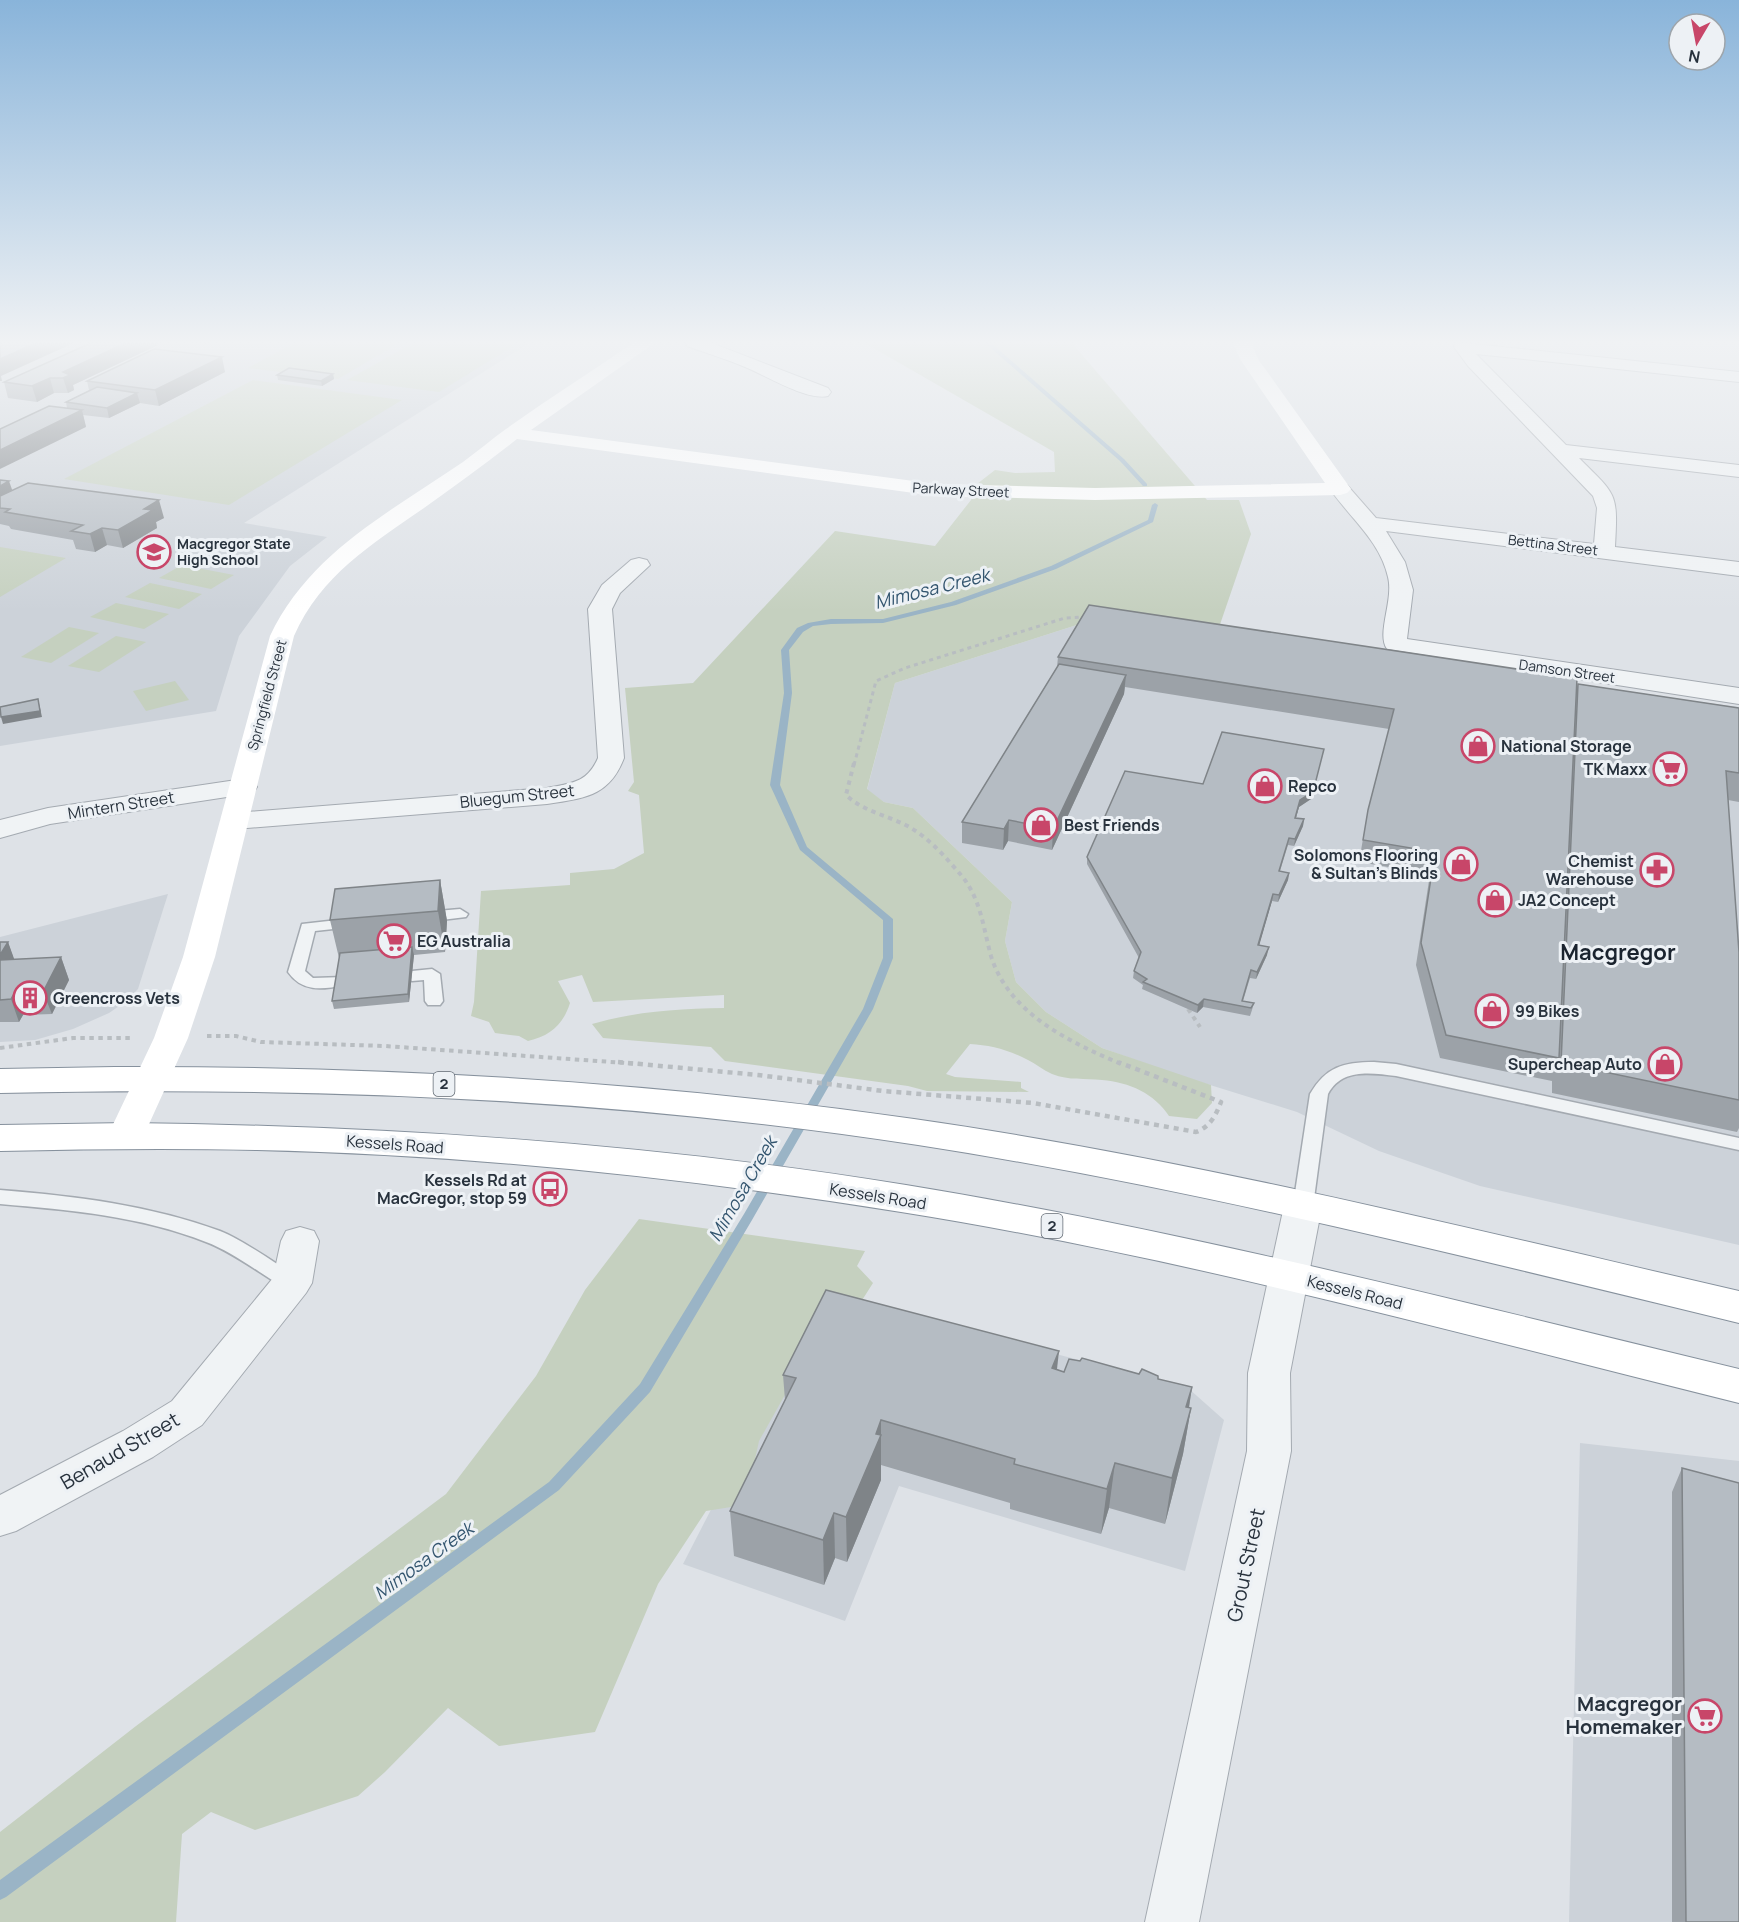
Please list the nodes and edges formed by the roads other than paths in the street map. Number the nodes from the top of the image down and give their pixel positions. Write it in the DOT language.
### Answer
graph roads {
  1 [pos="516,432"];
  2 [pos="1300,432"];
  3 [pos="1543,432"];
  4 [pos="513,434"];
  5 [pos="1561,450"];
  6 [pos="1739,471"];
  7 [pos="1340,489"];
  8 [pos="1368,524"];
  9 [pos="1604,552"];
  10 [pos="639,565"];
  11 [pos="1739,569"];
  12 [pos="1739,696"];
  13 [pos="243,788"];
  14 [pos="235,821"];
  15 [pos="0,829"];
  16 [pos="460,914"];
  17 [pos="414,918"];
  18 [pos="367,922"];
  19 [pos="412,976"];
  20 [pos="338,981"];
  21 [pos="434,1001"];
  22 [pos="155,1076"];
  23 [pos="0,1081"];
  24 [pos="127,1135"];
  25 [pos="0,1138"];
  26 [pos="1739,1144"];
  27 [pos="0,1197"];
  28 [pos="1303,1206"];
  29 [pos="300,1241"];
  30 [pos="1289,1276"];
  31 [pos="292,1283"];
  32 [pos="1739,1307"];
  33 [pos="1739,1386"];
  34 [pos="0,1517"];
  35 [pos="1172,1922"];
  1 -- 4 [label="main road, Springfield Street"];
  2 -- 7 [label="main road"];
  3 -- 5 [label="street"];
  4 -- 7 [label="main road, Parkway Street"];
  4 -- 13 [label="main road, Springfield Street"];
  5 -- 6 [label="street"];
  5 -- 9 [label="street"];
  7 -- 8 [label="street"];
  8 -- 9 [label="street, Bettina Street"];
  8 -- 12 [label="street, Damson Street"];
  9 -- 11 [label="street, Bettina Street"];
  10 -- 14 [label="street, Bluegum Street"];
  13 -- 14 [label="main road, Springfield Street"];
  13 -- 15 [label="street, Mintern Street"];
  14 -- 22 [label="main road, Springfield Street"];
  16 -- 17 [label="lane"];
  18 -- 20 [label="lane"];
  19 -- 21 [label="lane"];
  22 -- 23 [label="main road, 2"];
  22 -- 24 [label="main road, Springfield Street"];
  22 -- 28 [label="main road, 2"];
  24 -- 25 [label="main road, Kessels Road / 2"];
  24 -- 30 [label="main road, Kessels Road / 2"];
  26 -- 28 [label="lane"];
  27 -- 31 [label="lane"];
  28 -- 30 [label="street, Grout Street"];
  28 -- 32 [label="main road, 2"];
  29 -- 31 [label="street, Benaud Street"];
  30 -- 33 [label="main road, Kessels Road / 2"];
  30 -- 35 [label="street, Grout Street"];
  31 -- 34 [label="street, Benaud Street"];
}
